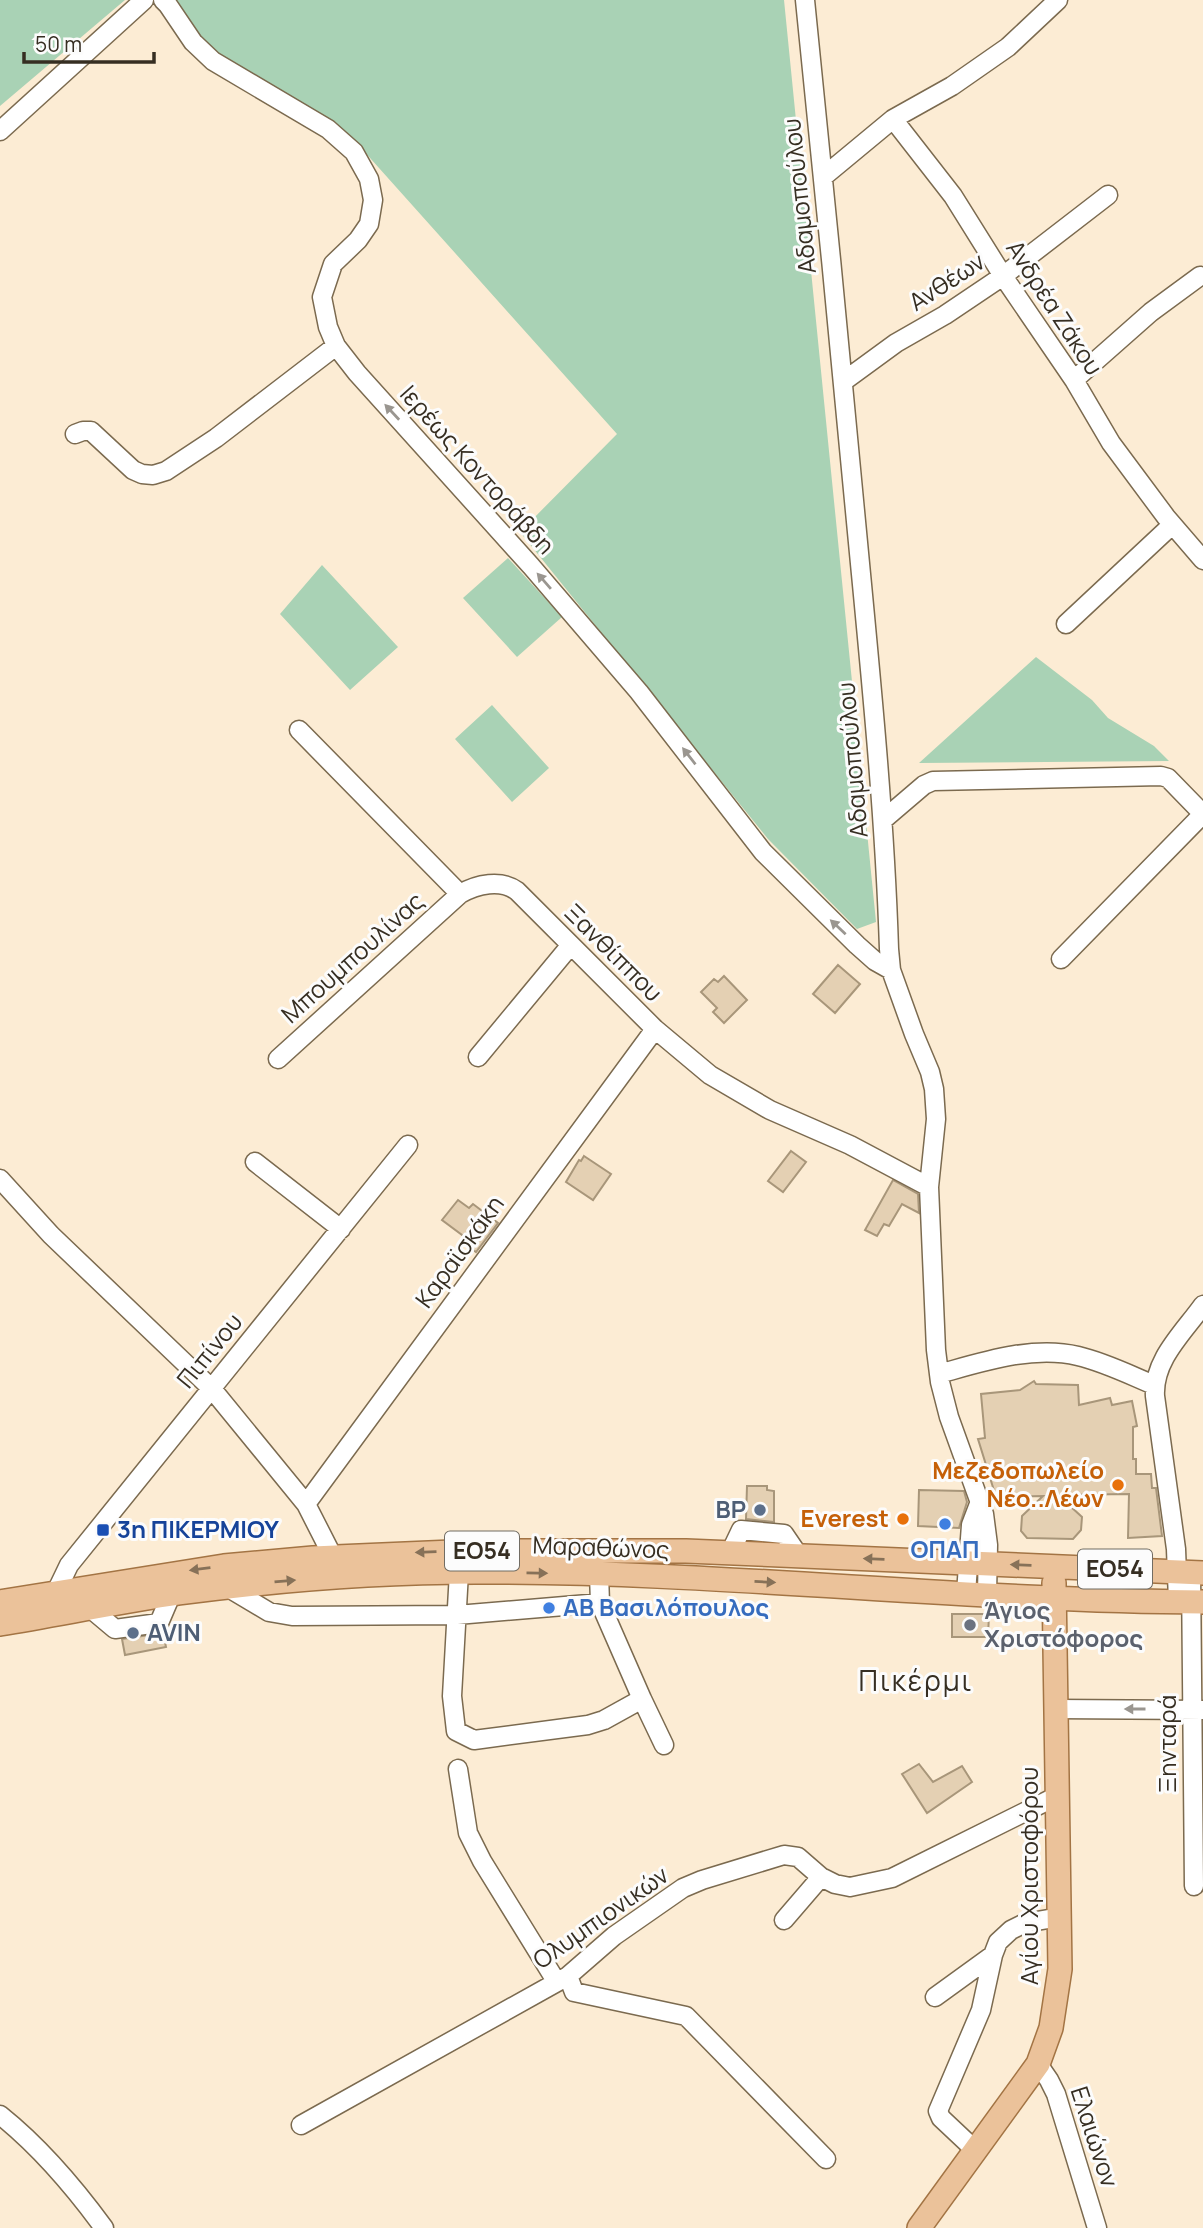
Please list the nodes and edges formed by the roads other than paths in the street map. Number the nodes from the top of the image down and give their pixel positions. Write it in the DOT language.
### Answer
graph roads {
  1 [pos="144,0"];
  2 [pos="163,0"];
  3 [pos="805,0"];
  4 [pos="1058,0"];
  5 [pos="892,120"];
  6 [pos="0,131"];
  7 [pos="823,177"];
  8 [pos="1108,195"];
  9 [pos="1003,275"];
  10 [pos="1200,276"];
  11 [pos="336,346"];
  12 [pos="1074,380"];
  13 [pos="844,381"];
  14 [pos="75,434"];
  15 [pos="1172,525"];
  16 [pos="1203,560"];
  17 [pos="1066,624"];
  18 [pos="299,730"];
  19 [pos="883,820"];
  20 [pos="460,894"];
  21 [pos="570,946"];
  22 [pos="1060,959"];
  23 [pos="891,970"];
  24 [pos="654,1029"];
  25 [pos="478,1056"];
  26 [pos="278,1059"];
  27 [pos="408,1144"];
  28 [pos="255,1161"];
  29 [pos="0,1179"];
  30 [pos="929,1187"];
  31 [pos="341,1228"];
  32 [pos="1203,1306"];
  33 [pos="939,1374"];
  34 [pos="1154,1385"];
  35 [pos="212,1389"];
  36 [pos="306,1504"];
  37 [pos="332,1557"];
  38 [pos="977,1563"];
  39 [pos="1054,1566"];
  40 [pos="459,1572"];
  41 [pos="1190,1572"];
  42 [pos="600,1574"];
  43 [pos="227,1587"];
  44 [pos="56,1592"];
  45 [pos="976,1594"];
  46 [pos="1054,1597"];
  47 [pos="1191,1601"];
  48 [pos="0,1602"];
  49 [pos="600,1603"];
  50 [pos="457,1615"];
  51 [pos="0,1624"];
  52 [pos="642,1699"];
  53 [pos="1055,1709"];
  54 [pos="1197,1710"];
  55 [pos="664,1745"];
  56 [pos="458,1769"];
  57 [pos="1057,1796"];
  58 [pos="1198,1805"];
  59 [pos="821,1877"];
  60 [pos="1194,1886"];
  61 [pos="1060,1917"];
  62 [pos="784,1920"];
  63 [pos="992,1955"];
  64 [pos="562,1979"];
  65 [pos="935,1997"];
  66 [pos="1038,2064"];
  67 [pos="0,2115"];
  68 [pos="300,2125"];
  69 [pos="975,2150"];
  70 [pos="826,2159"];
  71 [pos="104,2228"];
  72 [pos="919,2228"];
  73 [pos="1097,2228"];
  1 -- 6 [label="street"];
  2 -- 11 [label="street, Ιερέως Κοντοράβδη"];
  3 -- 7 [label="street, Αδαμοπούλου"];
  4 -- 5 [label="street"];
  5 -- 7 [label="street"];
  5 -- 9 [label="street, Ανδρέα Ζάκου"];
  7 -- 13 [label="street, Αδαμοπούλου"];
  8 -- 9 [label="street, Ανθέων"];
  9 -- 12 [label="street, Ανδρέα Ζάκου"];
  9 -- 13 [label="street, Ανθέων"];
  10 -- 12 [label="street"];
  11 -- 14 [label="street"];
  23 -- 11 [label="street, Ιερέως Κοντοράβδη, one-way"];
  12 -- 15 [label="street, Ανδρέα Ζάκου"];
  13 -- 19 [label="street, Αδαμοπούλου"];
  15 -- 16 [label="street, Ανδρέα Ζάκου"];
  15 -- 17 [label="street"];
  18 -- 20 [label="street"];
  19 -- 22 [label="street"];
  19 -- 23 [label="street, Αδαμοπούλου"];
  20 -- 21 [label="street, Ξανθίππου"];
  20 -- 26 [label="street, Μπουμπουλίνας"];
  21 -- 24 [label="street, Ξανθίππου"];
  21 -- 25 [label="street"];
  23 -- 30 [label="street, Αδαμοπούλου"];
  24 -- 30 [label="street, Ξανθίππου"];
  24 -- 36 [label="street, Καραϊσκάκη"];
  27 -- 31 [label="street, Πιπίνου"];
  28 -- 31 [label="street"];
  29 -- 35 [label="street"];
  30 -- 33 [label="street, Αδαμοπούλου"];
  31 -- 35 [label="street, Πιπίνου"];
  32 -- 34 [label="street"];
  33 -- 34 [label="street"];
  33 -- 38 [label="street, Αδαμοπούλου"];
  34 -- 41 [label="street, Ξηνταρά"];
  35 -- 36 [label="street"];
  35 -- 44 [label="street, Πιπίνου"];
  36 -- 37 [label="street"];
  38 -- 37 [label="main road, Μαραθώνος / ΕΟ54, one-way"];
  37 -- 44 [label="main road, Μαραθώνος / ΕΟ54, one-way"];
  39 -- 38 [label="main road, Μαραθώνος / ΕΟ54, one-way"];
  38 -- 45 [label="street, Αδαμοπούλου"];
  39 -- 41 [label="main road, Μαραθώνος / ΕΟ54"];
  39 -- 46 [label="main road, Αγίου Χριστοφόρου"];
  40 -- 42 [label="main road, Μαραθώνος / ΕΟ54, one-way"];
  43 -- 40 [label="main road, Μαραθώνος / ΕΟ54, one-way"];
  40 -- 50 [label="street"];
  41 -- 47 [label="street, Ξηνταρά"];
  42 -- 45 [label="main road, Μαραθώνος / ΕΟ54, one-way"];
  42 -- 49 [label="street"];
  43 -- 50 [label="street"];
  43 -- 51 [label="main road, Μαραθώνος / ΕΟ54"];
  44 -- 48 [label="main road, Μαραθώνος / ΕΟ54"];
  45 -- 46 [label="main road, Μαραθώνος / ΕΟ54"];
  46 -- 47 [label="main road, Μαραθώνος / ΕΟ54"];
  46 -- 53 [label="main road, Αγίου Χριστοφόρου"];
  47 -- 54 [label="street, Ξηνταρά"];
  49 -- 50 [label="street"];
  49 -- 52 [label="street"];
  50 -- 52 [label="street"];
  52 -- 55 [label="street"];
  54 -- 53 [label="street, one-way"];
  53 -- 57 [label="main road, Αγίου Χριστοφόρου"];
  54 -- 58 [label="street, Ξηνταρά"];
  56 -- 64 [label="street"];
  57 -- 59 [label="street, Ολυμπιονικών"];
  57 -- 61 [label="main road, Αγίου Χριστοφόρου"];
  58 -- 60 [label="street, Ξηνταρά"];
  59 -- 62 [label="street"];
  59 -- 64 [label="street, Ολυμπιονικών"];
  61 -- 63 [label="street"];
  61 -- 66 [label="main road, Αγίου Χριστοφόρου"];
  63 -- 65 [label="street"];
  63 -- 69 [label="street"];
  64 -- 68 [label="street, Ολυμπιονικών"];
  64 -- 70 [label="street"];
  66 -- 69 [label="main road, Αγίου Χριστοφόρου"];
  66 -- 73 [label="street, Ελαιώνον"];
  67 -- 71 [label="street"];
  69 -- 72 [label="main road, Αγίου Χριστοφόρου"];
}
